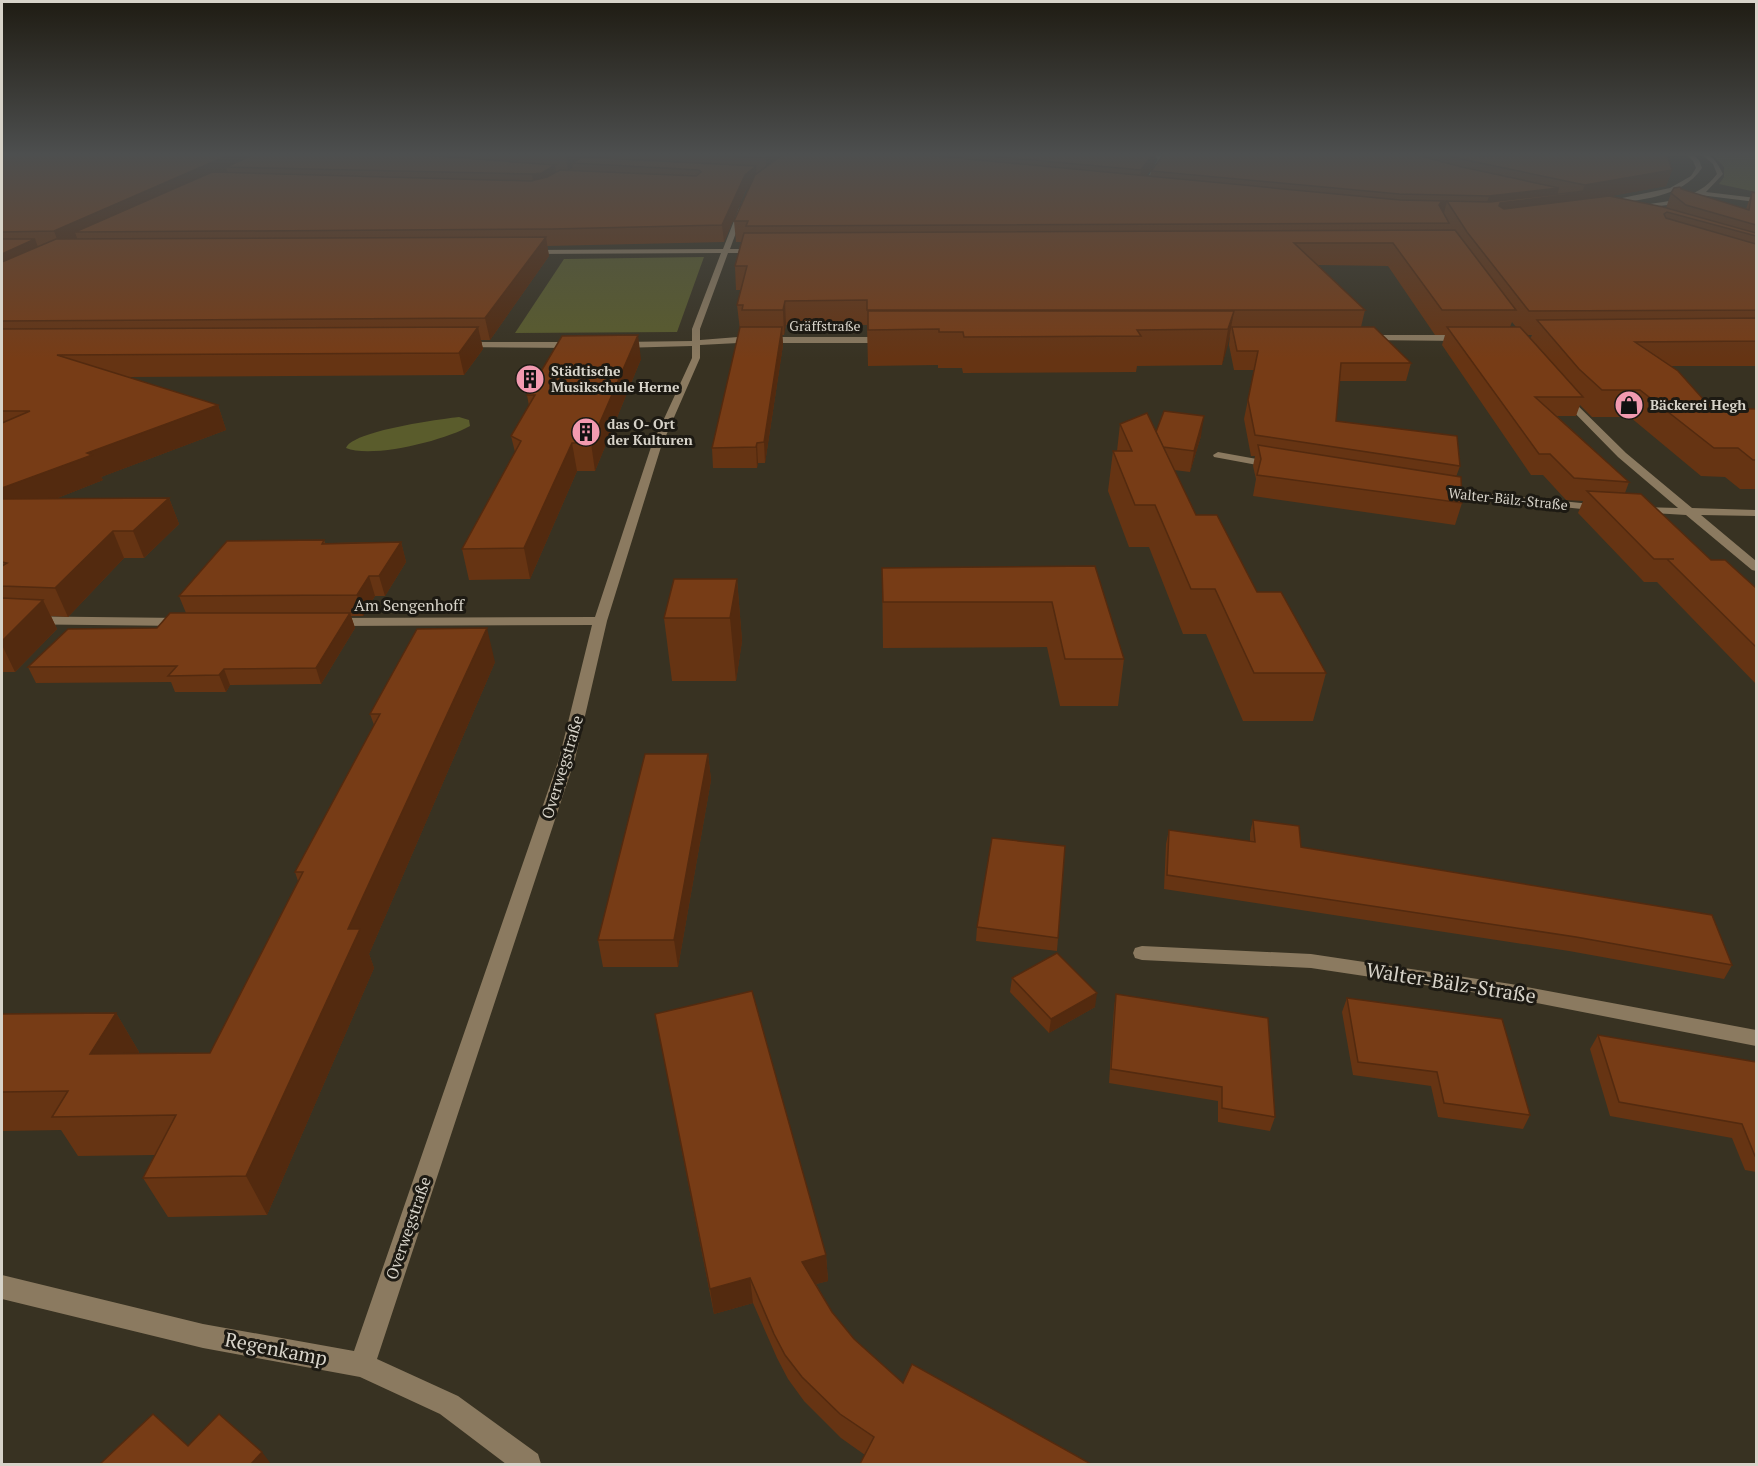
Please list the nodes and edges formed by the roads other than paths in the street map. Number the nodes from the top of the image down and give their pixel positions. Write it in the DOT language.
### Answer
graph roads {
  1 [pos="737,222"];
  2 [pos="726,251"];
  3 [pos="768,251"];
  4 [pos="520,252"];
  5 [pos="1360,338"];
  6 [pos="1467,338"];
  7 [pos="893,340"];
  8 [pos="695,343"];
  9 [pos="455,345"];
  10 [pos="583,345"];
  11 [pos="615,345"];
  12 [pos="1556,389"];
  13 [pos="1218,454"];
  14 [pos="1282,466"];
  15 [pos="1426,489"];
  16 [pos="1692,513"];
  17 [pos="1756,513"];
  18 [pos="1756,567"];
  19 [pos="2,620"];
  20 [pos="600,621"];
  21 [pos="199,622"];
  22 [pos="317,622"];
  23 [pos="1142,953"];
  24 [pos="1756,1038"];
  25 [pos="2,1287"];
  26 [pos="362,1365"];
  27 [pos="528,1464"];
  1 -- 2 [label="street, Overwegstraße"];
  2 -- 3 [label="street"];
  2 -- 4 [label="street"];
  2 -- 8 [label="street, Overwegstraße"];
  5 -- 6 [label="street"];
  7 -- 8 [label="street, Gräffstraße"];
  8 -- 11 [label="street, Gräffstraße"];
  8 -- 20 [label="street, Overwegstraße"];
  9 -- 10 [label="street"];
  12 -- 16 [label="street"];
  13 -- 14 [label="street"];
  15 -- 16 [label="street, Walter-Bälz-Straße"];
  16 -- 17 [label="street, Walter-Bälz-Straße"];
  16 -- 18 [label="street"];
  19 -- 21 [label="street"];
  20 -- 22 [label="street, Am Sengenhoff"];
  20 -- 26 [label="street, Overwegstraße"];
  23 -- 24 [label="street, Walter-Bälz-Straße"];
  25 -- 26 [label="street, Regenkamp"];
  26 -- 27 [label="street, Regenkamp"];
}
